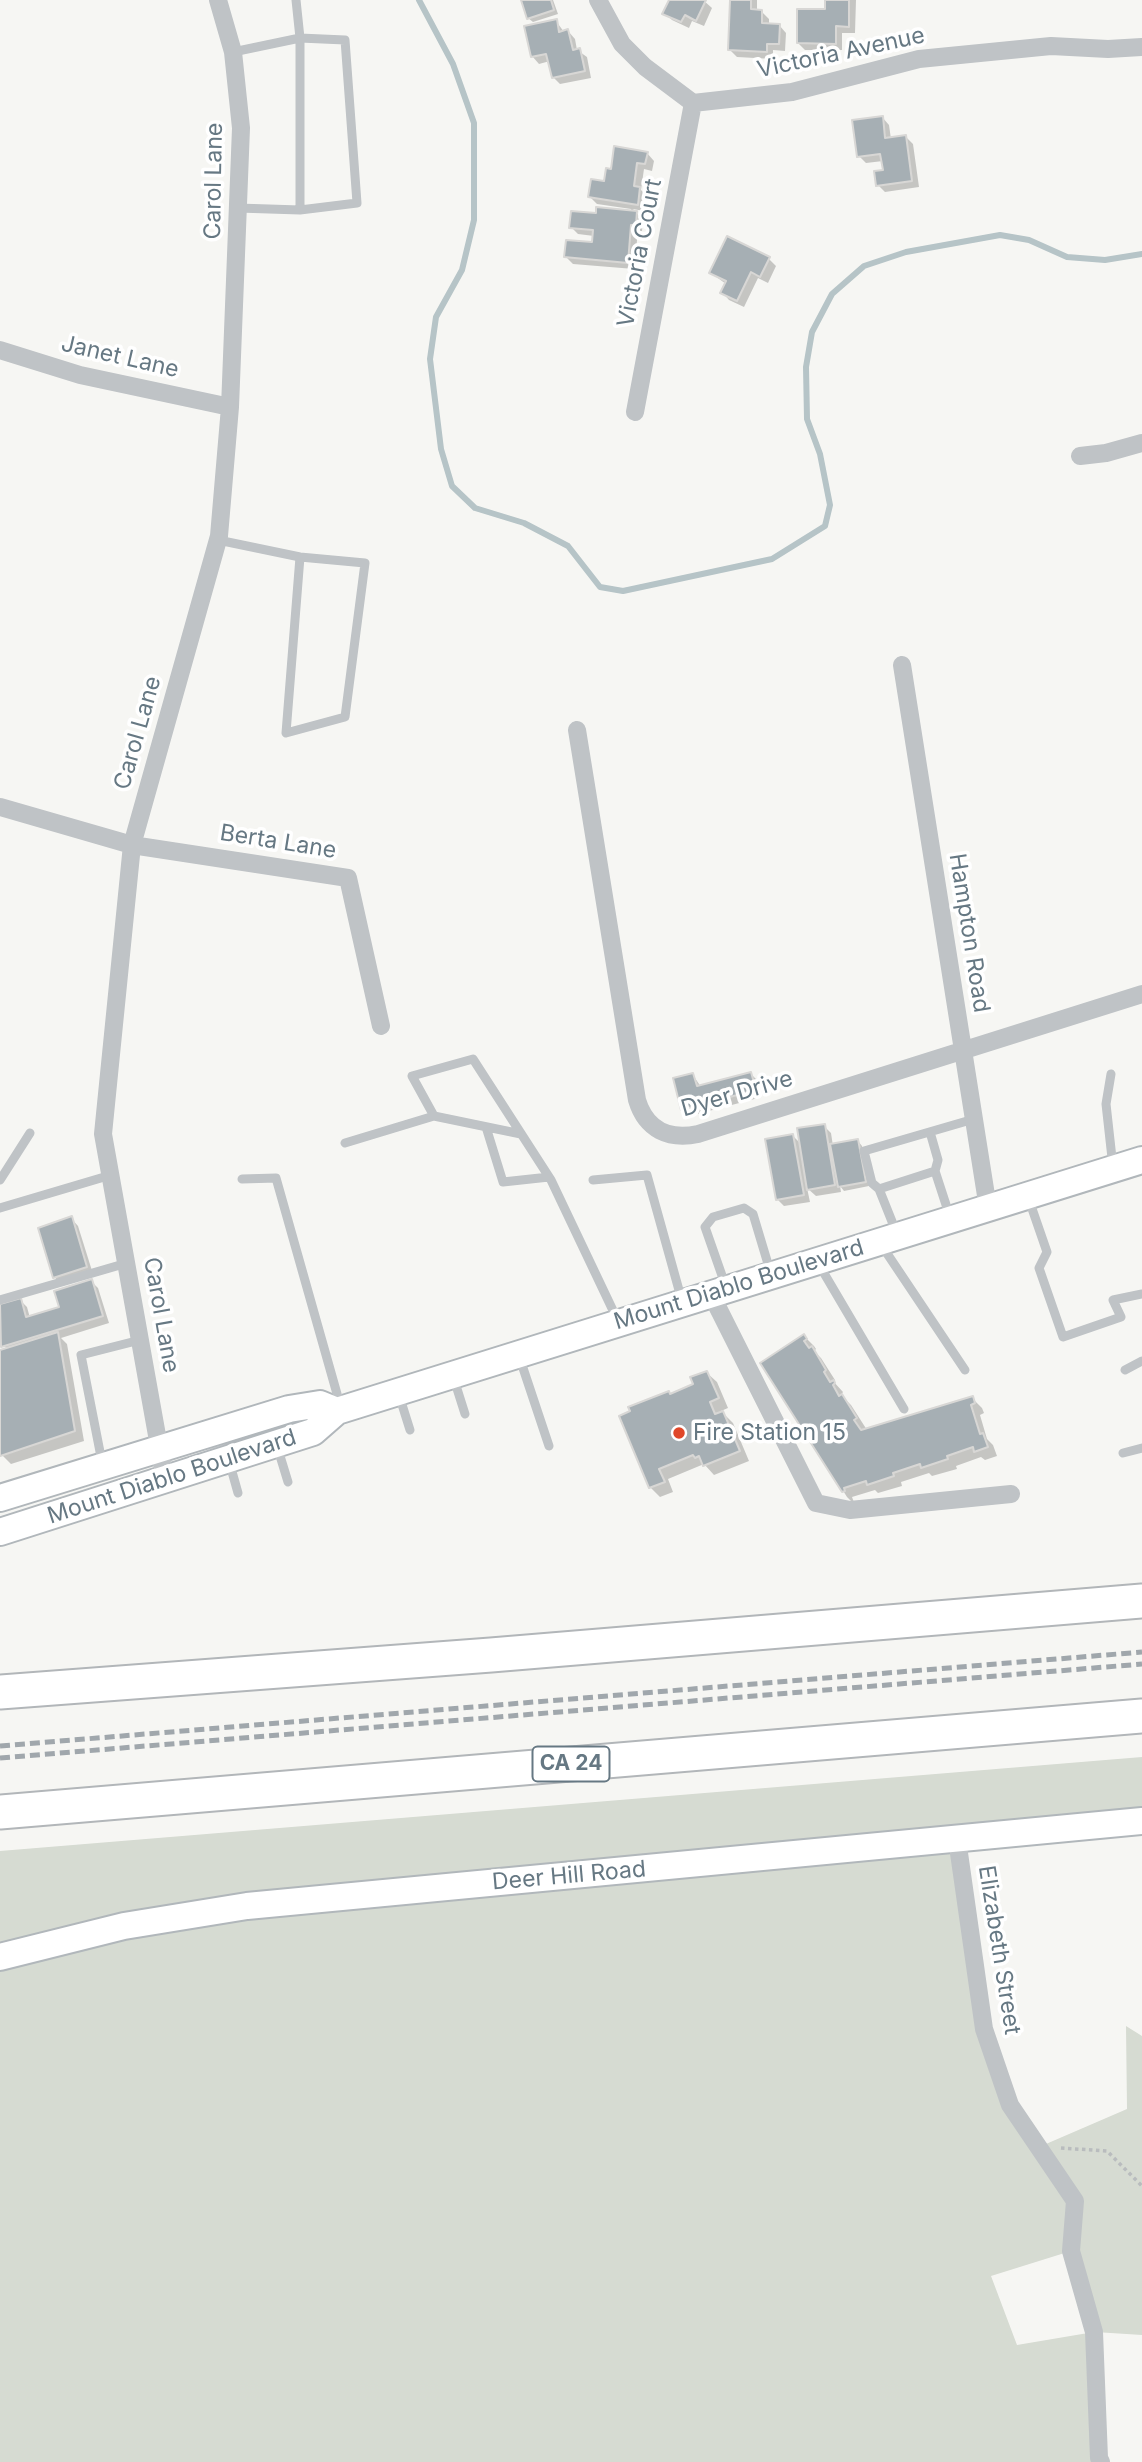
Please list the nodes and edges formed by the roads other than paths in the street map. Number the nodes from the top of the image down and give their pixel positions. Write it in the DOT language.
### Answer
graph roads {
  1 [pos="218,0"];
  2 [pos="296,0"];
  3 [pos="598,0"];
  4 [pos="300,38"];
  5 [pos="1142,47"];
  6 [pos="233,52"];
  7 [pos="694,103"];
  8 [pos="238,208"];
  9 [pos="300,209"];
  10 [pos="0,350"];
  11 [pos="230,407"];
  12 [pos="635,412"];
  13 [pos="1142,443"];
  14 [pos="1080,456"];
  15 [pos="218,540"];
  16 [pos="300,557"];
  17 [pos="902,665"];
  18 [pos="577,730"];
  19 [pos="0,807"];
  20 [pos="132,845"];
  21 [pos="1142,994"];
  22 [pos="381,1026"];
  23 [pos="962,1051"];
  24 [pos="1111,1074"];
  25 [pos="434,1116"];
  26 [pos="974,1119"];
  27 [pos="486,1127"];
  28 [pos="930,1132"];
  29 [pos="30,1133"];
  30 [pos="521,1134"];
  31 [pos="345,1143"];
  32 [pos="1142,1160"];
  33 [pos="1113,1169"];
  34 [pos="935,1171"];
  35 [pos="111,1175"];
  36 [pos="549,1177"];
  37 [pos="242,1179"];
  38 [pos="0,1180"];
  39 [pos="593,1180"];
  40 [pos="879,1189"];
  41 [pos="1028,1195"];
  42 [pos="0,1208"];
  43 [pos="988,1208"];
  44 [pos="951,1219"];
  45 [pos="888,1239"];
  46 [pos="817,1261"];
  47 [pos="127,1263"];
  48 [pos="771,1275"];
  49 [pos="719,1291"];
  50 [pos="1142,1294"];
  51 [pos="0,1300"];
  52 [pos="682,1303"];
  53 [pos="619,1322"];
  54 [pos="141,1340"];
  55 [pos="518,1354"];
  56 [pos="1142,1361"];
  57 [pos="965,1370"];
  58 [pos="1125,1370"];
  59 [pos="453,1374"];
  60 [pos="398,1392"];
  61 [pos="904,1409"];
  62 [pos="339,1410"];
  63 [pos="465,1414"];
  64 [pos="410,1430"];
  65 [pos="277,1444"];
  66 [pos="550,1446"];
  67 [pos="160,1447"];
  68 [pos="1142,1448"];
  69 [pos="1123,1453"];
  70 [pos="229,1460"];
  71 [pos="102,1466"];
  72 [pos="165,1480"];
  73 [pos="288,1482"];
  74 [pos="238,1493"];
  75 [pos="1011,1494"];
  76 [pos="0,1498"];
  77 [pos="0,1532"];
  78 [pos="1142,1601"];
  79 [pos="0,1692"];
  80 [pos="1142,1716"];
  81 [pos="0,1812"];
  82 [pos="1142,1821"];
  83 [pos="957,1839"];
  84 [pos="0,1957"];
  85 [pos="1101,2462"];
  1 -- 6 [label="street, Carol Lane"];
  2 -- 4 [label="lane"];
  3 -- 7 [label="street"];
  4 -- 6 [label="lane"];
  4 -- 9 [label="lane"];
  4 -- 9 [label="lane"];
  5 -- 7 [label="street, Victoria Avenue"];
  6 -- 8 [label="street, Carol Lane"];
  7 -- 12 [label="street, Victoria Court"];
  8 -- 9 [label="lane"];
  8 -- 11 [label="street, Carol Lane"];
  10 -- 11 [label="street, Janet Lane"];
  11 -- 15 [label="street, Carol Lane"];
  13 -- 14 [label="street"];
  15 -- 16 [label="lane"];
  15 -- 20 [label="street, Carol Lane"];
  16 -- 16 [label="lane"];
  17 -- 23 [label="street, Hampton Road"];
  18 -- 23 [label="street, Dyer Drive"];
  19 -- 20 [label="street"];
  20 -- 22 [label="street, Berta Lane"];
  20 -- 35 [label="street, Carol Lane"];
  21 -- 23 [label="street, Dyer Drive"];
  23 -- 26 [label="street, Hampton Road"];
  24 -- 33 [label="lane"];
  25 -- 27 [label="lane"];
  25 -- 30 [label="lane"];
  25 -- 31 [label="lane"];
  26 -- 28 [label="lane"];
  26 -- 43 [label="street, Hampton Road"];
  27 -- 30 [label="lane"];
  27 -- 36 [label="lane"];
  28 -- 34 [label="lane"];
  28 -- 40 [label="lane"];
  29 -- 38 [label="lane"];
  30 -- 36 [label="lane"];
  32 -- 33 [label="main road, Mount Diablo Boulevard"];
  33 -- 41 [label="main road, Mount Diablo Boulevard"];
  34 -- 40 [label="lane"];
  34 -- 44 [label="lane"];
  35 -- 42 [label="lane"];
  35 -- 47 [label="street, Carol Lane"];
  36 -- 53 [label="lane"];
  37 -- 62 [label="lane"];
  39 -- 52 [label="lane"];
  40 -- 45 [label="lane"];
  41 -- 43 [label="main road, Mount Diablo Boulevard"];
  41 -- 50 [label="lane"];
  43 -- 44 [label="main road, Mount Diablo Boulevard"];
  44 -- 45 [label="main road, Mount Diablo Boulevard"];
  45 -- 46 [label="main road, Mount Diablo Boulevard"];
  45 -- 57 [label="lane"];
  46 -- 48 [label="main road, Mount Diablo Boulevard"];
  46 -- 61 [label="lane"];
  47 -- 51 [label="lane"];
  47 -- 54 [label="street, Carol Lane"];
  48 -- 49 [label="main road, Mount Diablo Boulevard"];
  48 -- 49 [label="lane"];
  49 -- 52 [label="main road, Mount Diablo Boulevard"];
  49 -- 75 [label="street"];
  52 -- 53 [label="main road, Mount Diablo Boulevard"];
  53 -- 55 [label="main road, Mount Diablo Boulevard"];
  54 -- 67 [label="street, Carol Lane"];
  54 -- 71 [label="lane"];
  55 -- 59 [label="main road, Mount Diablo Boulevard"];
  55 -- 66 [label="lane"];
  56 -- 58 [label="lane"];
  59 -- 60 [label="main road, Mount Diablo Boulevard"];
  59 -- 63 [label="lane"];
  60 -- 62 [label="main road, Mount Diablo Boulevard"];
  60 -- 64 [label="lane"];
  62 -- 65 [label="main road, Mount Diablo Boulevard"];
  62 -- 67 [label="main road, Mount Diablo Boulevard"];
  65 -- 70 [label="main road, Mount Diablo Boulevard"];
  65 -- 73 [label="lane"];
  67 -- 71 [label="main road, Mount Diablo Boulevard"];
  67 -- 72 [label="street, Carol Lane"];
  68 -- 69 [label="lane"];
  70 -- 72 [label="main road, Mount Diablo Boulevard"];
  70 -- 74 [label="lane"];
  71 -- 76 [label="main road, Mount Diablo Boulevard"];
  72 -- 77 [label="main road, Mount Diablo Boulevard"];
  78 -- 79 [label="highway"];
  80 -- 81 [label="highway, CA 24"];
  82 -- 83 [label="main road, Deer Hill Road"];
  83 -- 84 [label="main road, Deer Hill Road"];
  83 -- 85 [label="street, Elizabeth Street"];
}
